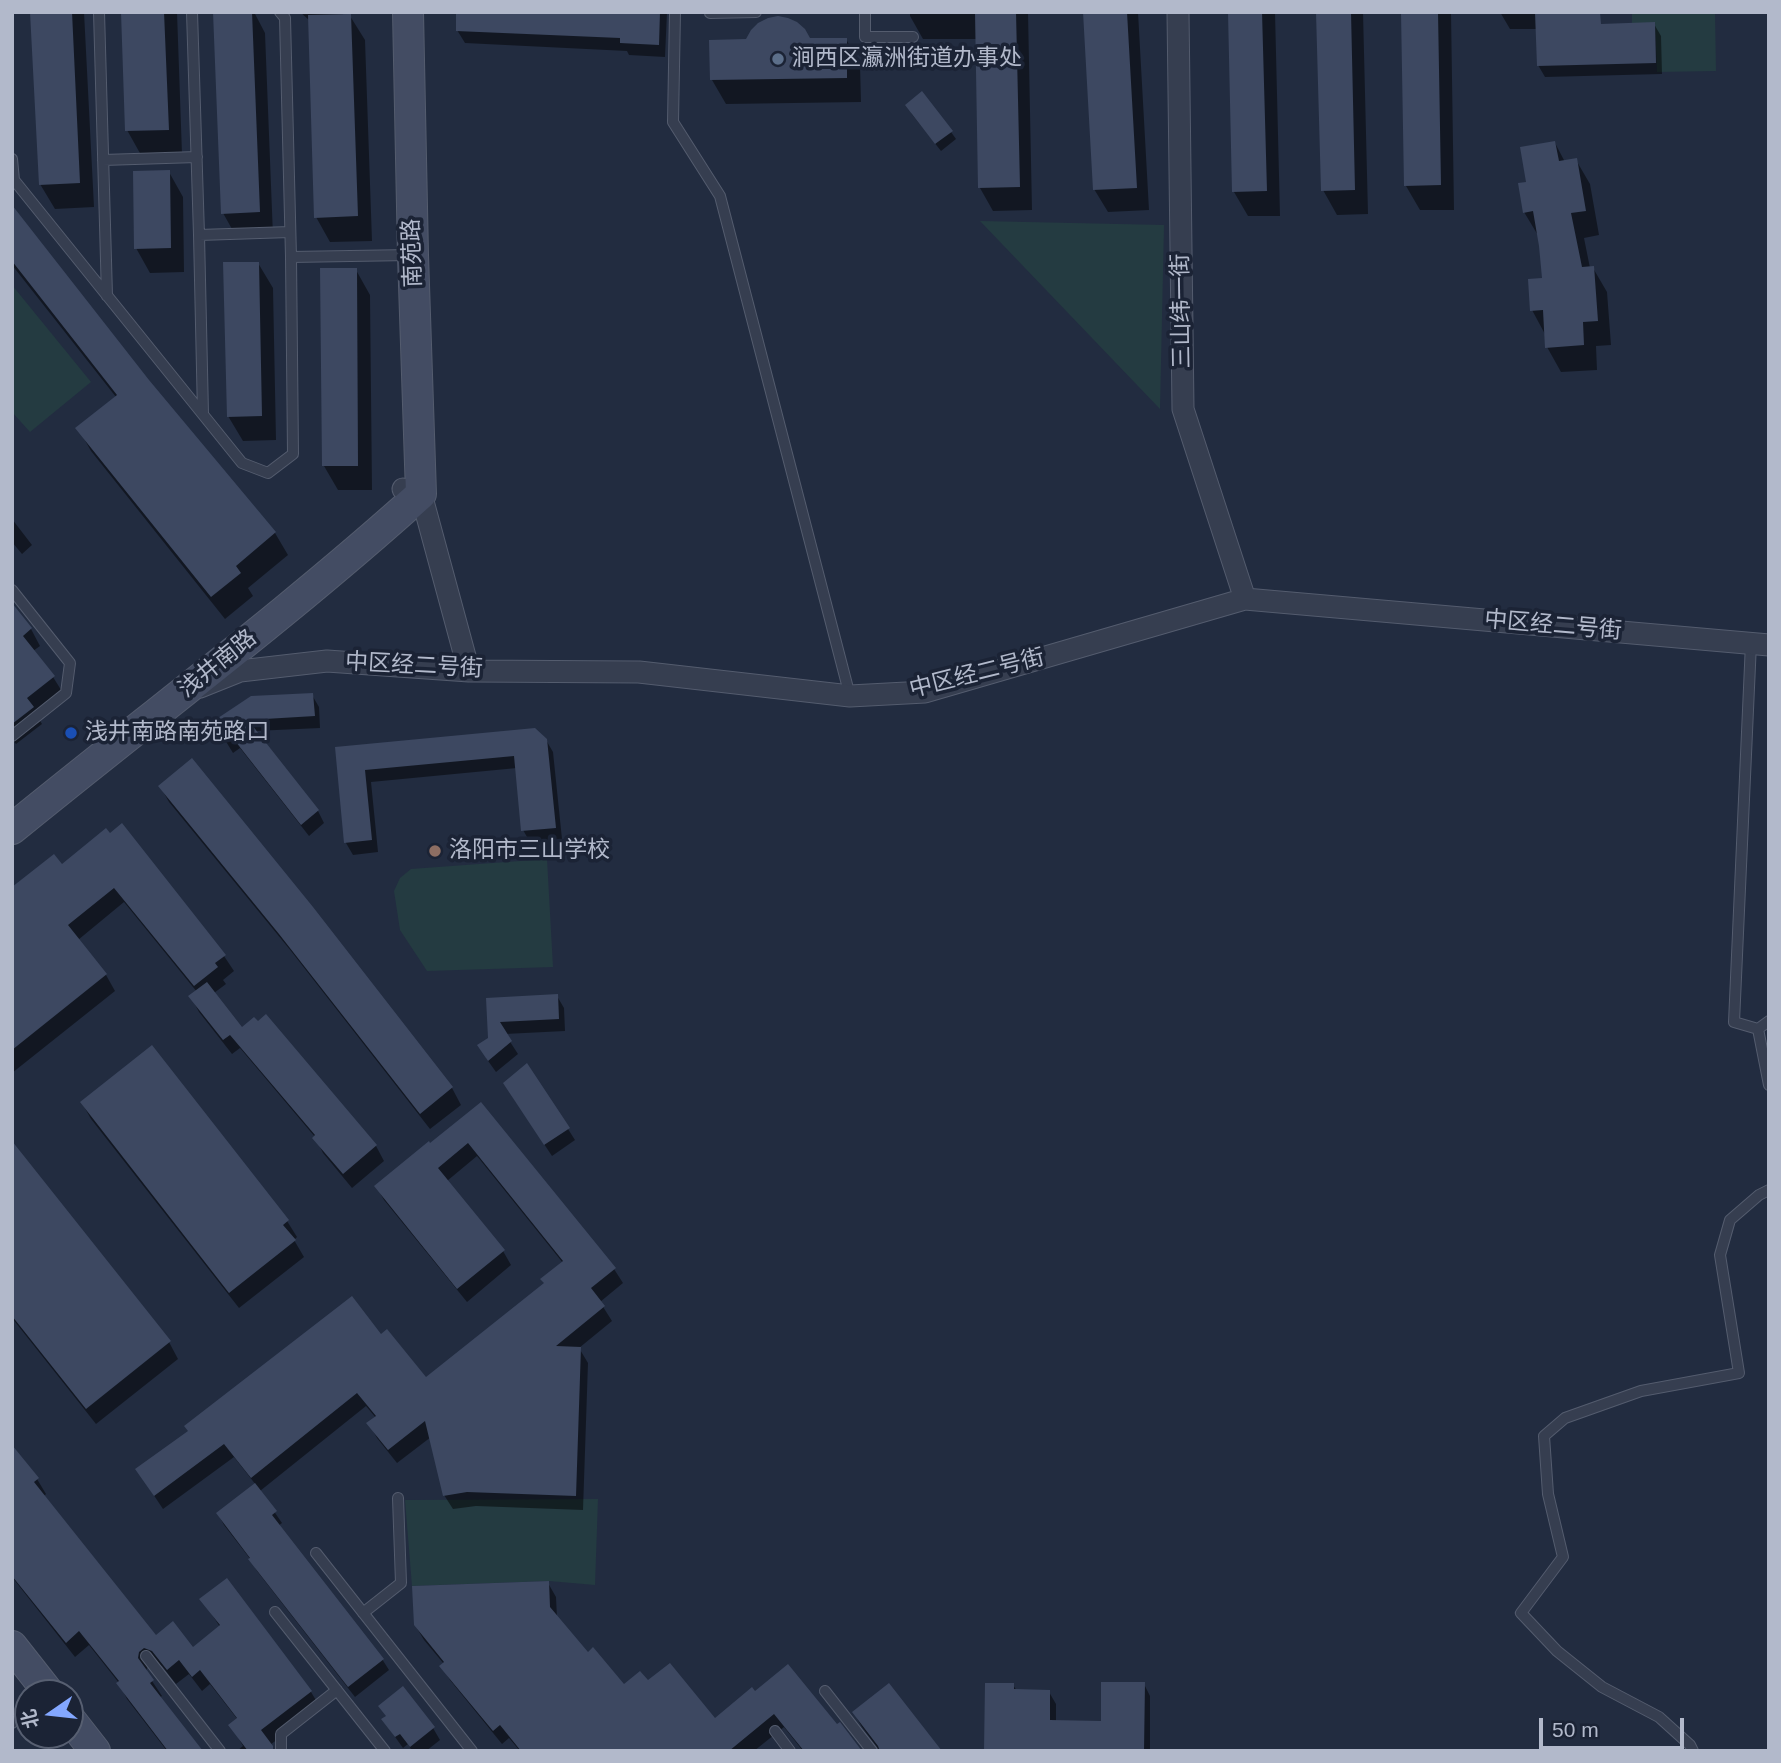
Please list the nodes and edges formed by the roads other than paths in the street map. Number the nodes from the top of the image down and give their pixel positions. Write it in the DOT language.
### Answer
graph roads {
  1 [pos="99,12"];
  2 [pos="192,12"];
  3 [pos="280,12"];
  4 [pos="392,12"];
  5 [pos="408,12"];
  6 [pos="675,12"];
  7 [pos="756,12"];
  8 [pos="865,12"];
  9 [pos="1178,12"];
  10 [pos="710,13"];
  11 [pos="914,37"];
  12 [pos="197,157"];
  13 [pos="12,159"];
  14 [pos="103,160"];
  15 [pos="290,232"];
  16 [pos="199,235"];
  17 [pos="405,255"];
  18 [pos="291,257"];
  19 [pos="107,296"];
  20 [pos="203,414"];
  21 [pos="412,495"];
  22 [pos="12,590"];
  23 [pos="1245,599"];
  24 [pos="1760,644"];
  25 [pos="464,670"];
  26 [pos="182,694"];
  27 [pos="850,696"];
  28 [pos="12,736"];
  29 [pos="12,805"];
  30 [pos="12,829"];
  31 [pos="1769,1021"];
  32 [pos="1758,1029"];
  33 [pos="1769,1085"];
  34 [pos="1769,1190"];
  35 [pos="398,1498"];
  36 [pos="316,1553"];
  37 [pos="275,1612"];
  38 [pos="363,1613"];
  39 [pos="12,1646"];
  40 [pos="146,1656"];
  41 [pos="38,1679"];
  42 [pos="337,1689"];
  43 [pos="825,1691"];
  44 [pos="775,1731"];
  45 [pos="84,1737"];
  46 [pos="95,1751"];
  47 [pos="220,1751"];
  48 [pos="281,1751"];
  49 [pos="385,1751"];
  50 [pos="472,1751"];
  51 [pos="790,1751"];
  52 [pos="872,1751"];
  53 [pos="1693,1751"];
  1 -- 14 [label="lane"];
  2 -- 12 [label="lane"];
  3 -- 15 [label="lane"];
  4 -- 17 [label="street, 南苑路"];
  5 -- 17 [label="street, 南苑路"];
  6 -- 27 [label="lane"];
  7 -- 10 [label="lane"];
  8 -- 11 [label="lane"];
  9 -- 23 [label="street, 三山纬一街"];
  12 -- 14 [label="lane"];
  12 -- 16 [label="lane"];
  13 -- 19 [label="lane"];
  14 -- 19 [label="lane"];
  15 -- 16 [label="lane"];
  15 -- 18 [label="lane"];
  16 -- 20 [label="lane"];
  17 -- 18 [label="lane"];
  17 -- 21 [label="street, 南苑路"];
  18 -- 20 [label="lane"];
  19 -- 20 [label="lane"];
  21 -- 25 [label="street"];
  21 -- 26 [label="street, 浅井南路"];
  21 -- 29 [label="street, 浅井南路"];
  22 -- 28 [label="lane"];
  23 -- 24 [label="street, 中区经二号街"];
  23 -- 27 [label="street, 中区经二号街"];
  24 -- 32 [label="lane"];
  25 -- 26 [label="street, 中区经二号街"];
  25 -- 27 [label="street, 中区经二号街"];
  26 -- 30 [label="street, 浅井南路"];
  31 -- 32 [label="lane"];
  32 -- 33 [label="lane"];
  34 -- 53 [label="lane"];
  35 -- 38 [label="lane"];
  36 -- 38 [label="lane"];
  37 -- 42 [label="lane"];
  38 -- 50 [label="lane"];
  39 -- 41 [label="street"];
  40 -- 47 [label="lane"];
  42 -- 48 [label="lane"];
  42 -- 49 [label="lane"];
  43 -- 52 [label="lane"];
  44 -- 51 [label="lane"];
  45 -- 46 [label="street"];
}
